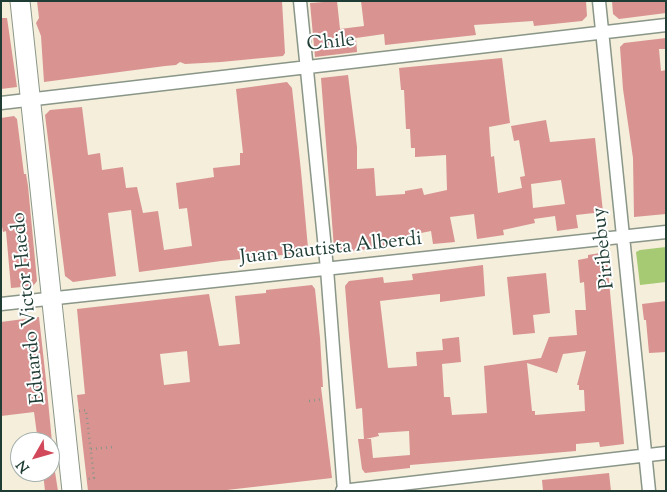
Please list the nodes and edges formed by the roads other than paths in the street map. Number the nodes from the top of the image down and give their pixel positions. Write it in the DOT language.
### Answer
graph roads {
  1 [pos="20,1"];
  2 [pos="300,1"];
  3 [pos="598,1"];
  4 [pos="666,25"];
  5 [pos="602,33"];
  6 [pos="307,65"];
  7 [pos="31,99"];
  8 [pos="1,102"];
  9 [pos="666,232"];
  10 [pos="623,237"];
  11 [pos="327,269"];
  12 [pos="51,299"];
  13 [pos="1,304"];
  14 [pos="666,453"];
  15 [pos="645,455"];
  16 [pos="72,491"];
  17 [pos="343,491"];
  18 [pos="649,491"];
  1 -- 7 [label="street, Eduardo Victor Haedo"];
  2 -- 6 [label="street"];
  3 -- 5 [label="street, Piribebuy"];
  4 -- 5 [label="street, Chile"];
  5 -- 6 [label="street, Chile"];
  5 -- 10 [label="street, Piribebuy"];
  6 -- 7 [label="street, Chile"];
  6 -- 11 [label="street"];
  7 -- 8 [label="street, Chile"];
  7 -- 12 [label="street, Eduardo Victor Haedo"];
  9 -- 10 [label="street, Juan Bautista Alberdi"];
  10 -- 11 [label="street, Juan Bautista Alberdi"];
  10 -- 15 [label="street, Piribebuy"];
  11 -- 12 [label="street, Juan Bautista Alberdi"];
  11 -- 17 [label="street"];
  12 -- 13 [label="street, Juan Bautista Alberdi"];
  12 -- 16 [label="street, Eduardo Victor Haedo"];
  14 -- 15 [label="street"];
  15 -- 17 [label="street"];
  15 -- 18 [label="street, Piribebuy"];
}
